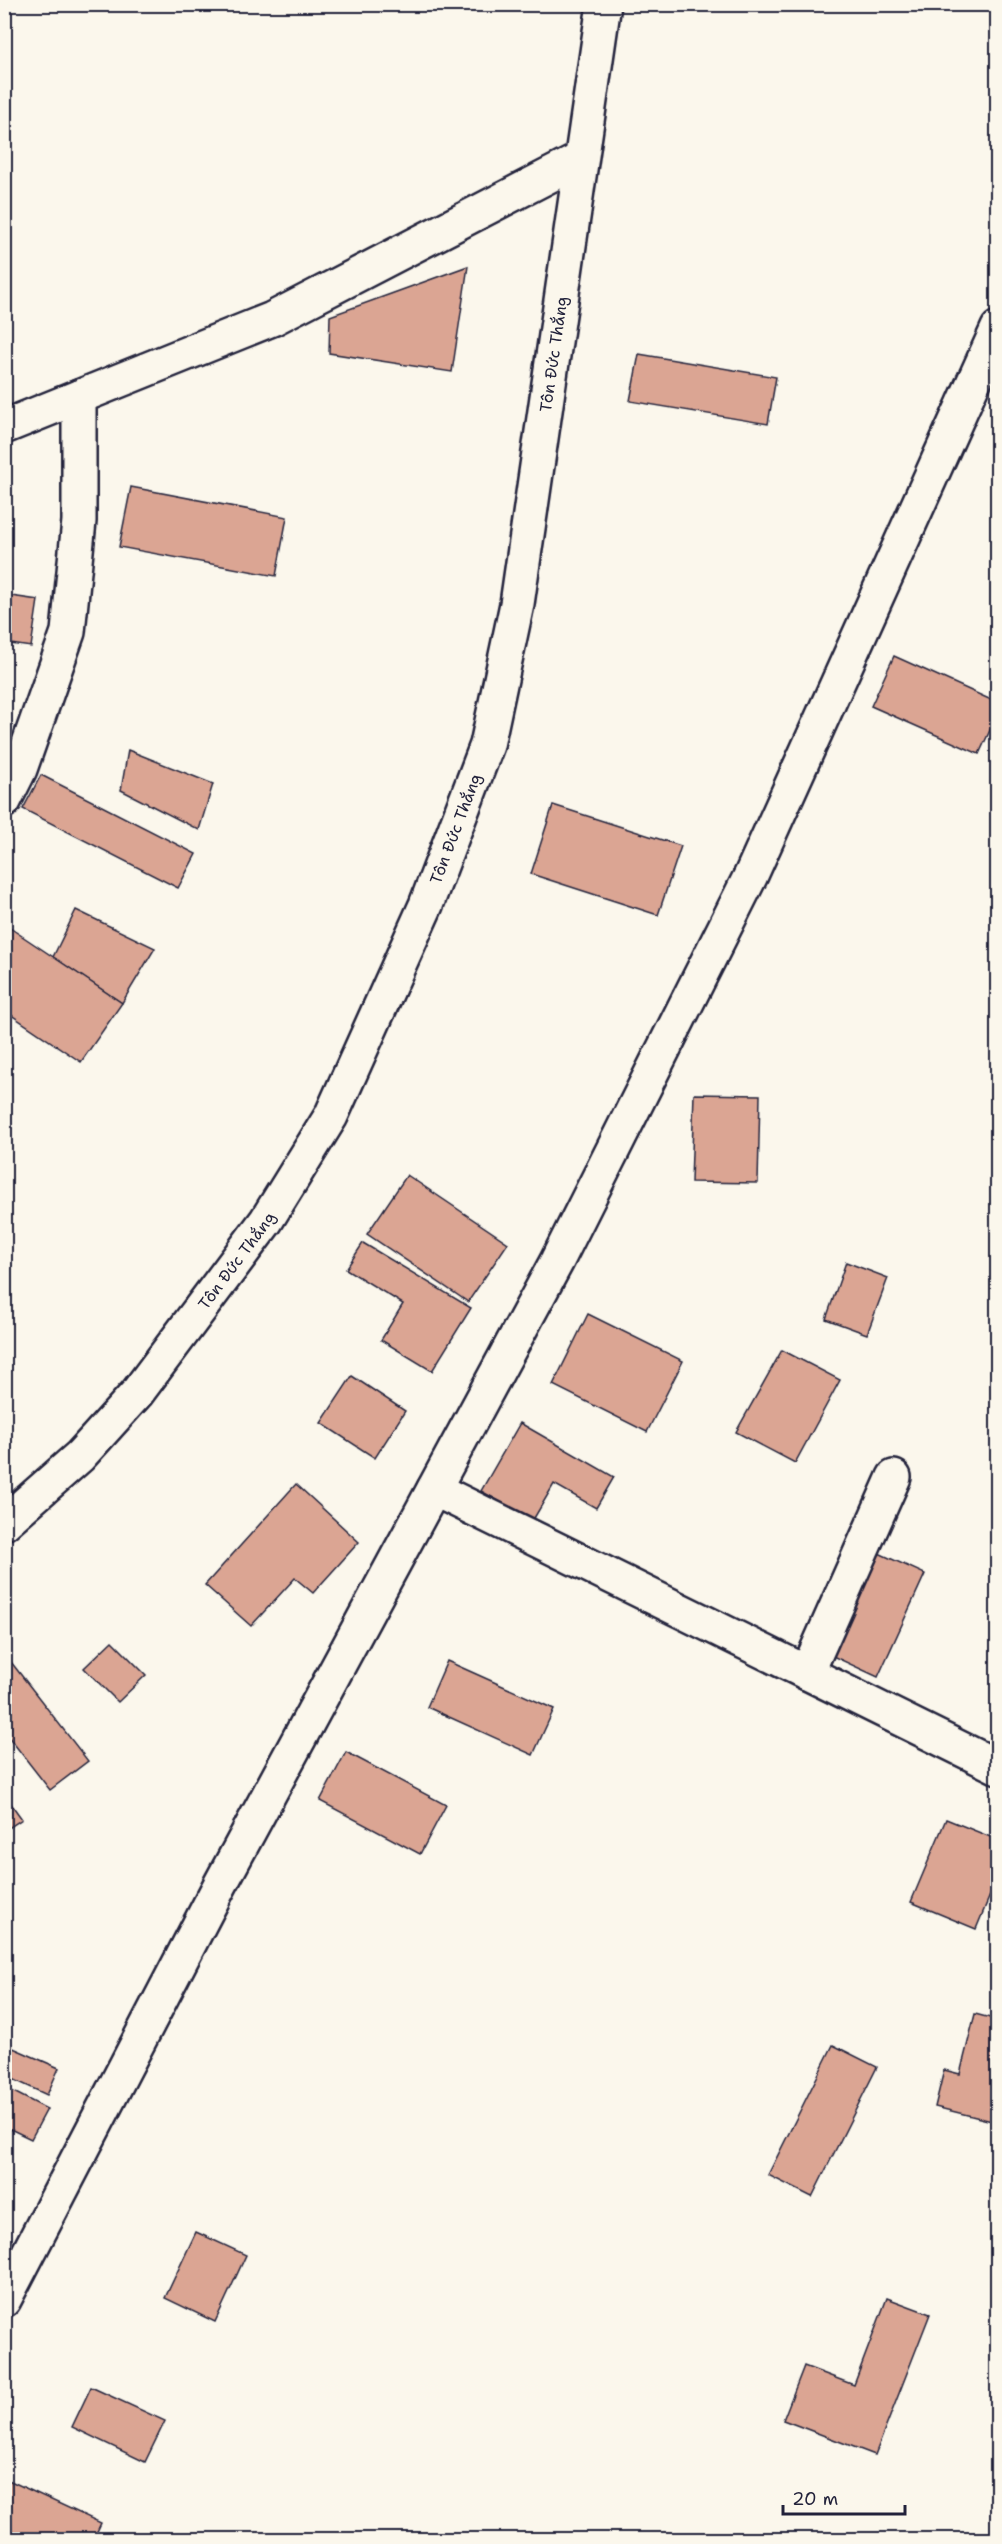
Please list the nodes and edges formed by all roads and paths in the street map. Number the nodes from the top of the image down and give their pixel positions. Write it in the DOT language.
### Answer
graph roads {
  1 [pos="604,4"];
  2 [pos="581,159"];
  3 [pos="998,328"];
  4 [pos="79,397"];
  5 [pos="4,427"];
  6 [pos="4,801"];
  7 [pos="894,1477"];
  8 [pos="434,1489"];
  9 [pos="4,1523"];
  10 [pos="807,1673"];
  11 [pos="998,1767"];
  12 [pos="4,2300"];
  1 -- 2 [label="street, Tôn Đức Thắng"];
  2 -- 4 [label="street"];
  2 -- 9 [label="street, Tôn Đức Thắng"];
  3 -- 8 [label="street"];
  4 -- 5 [label="street"];
  4 -- 6 [label="street"];
  7 -- 10 [label="street"];
  8 -- 10 [label="street"];
  8 -- 12 [label="street"];
  10 -- 11 [label="street"];
}
